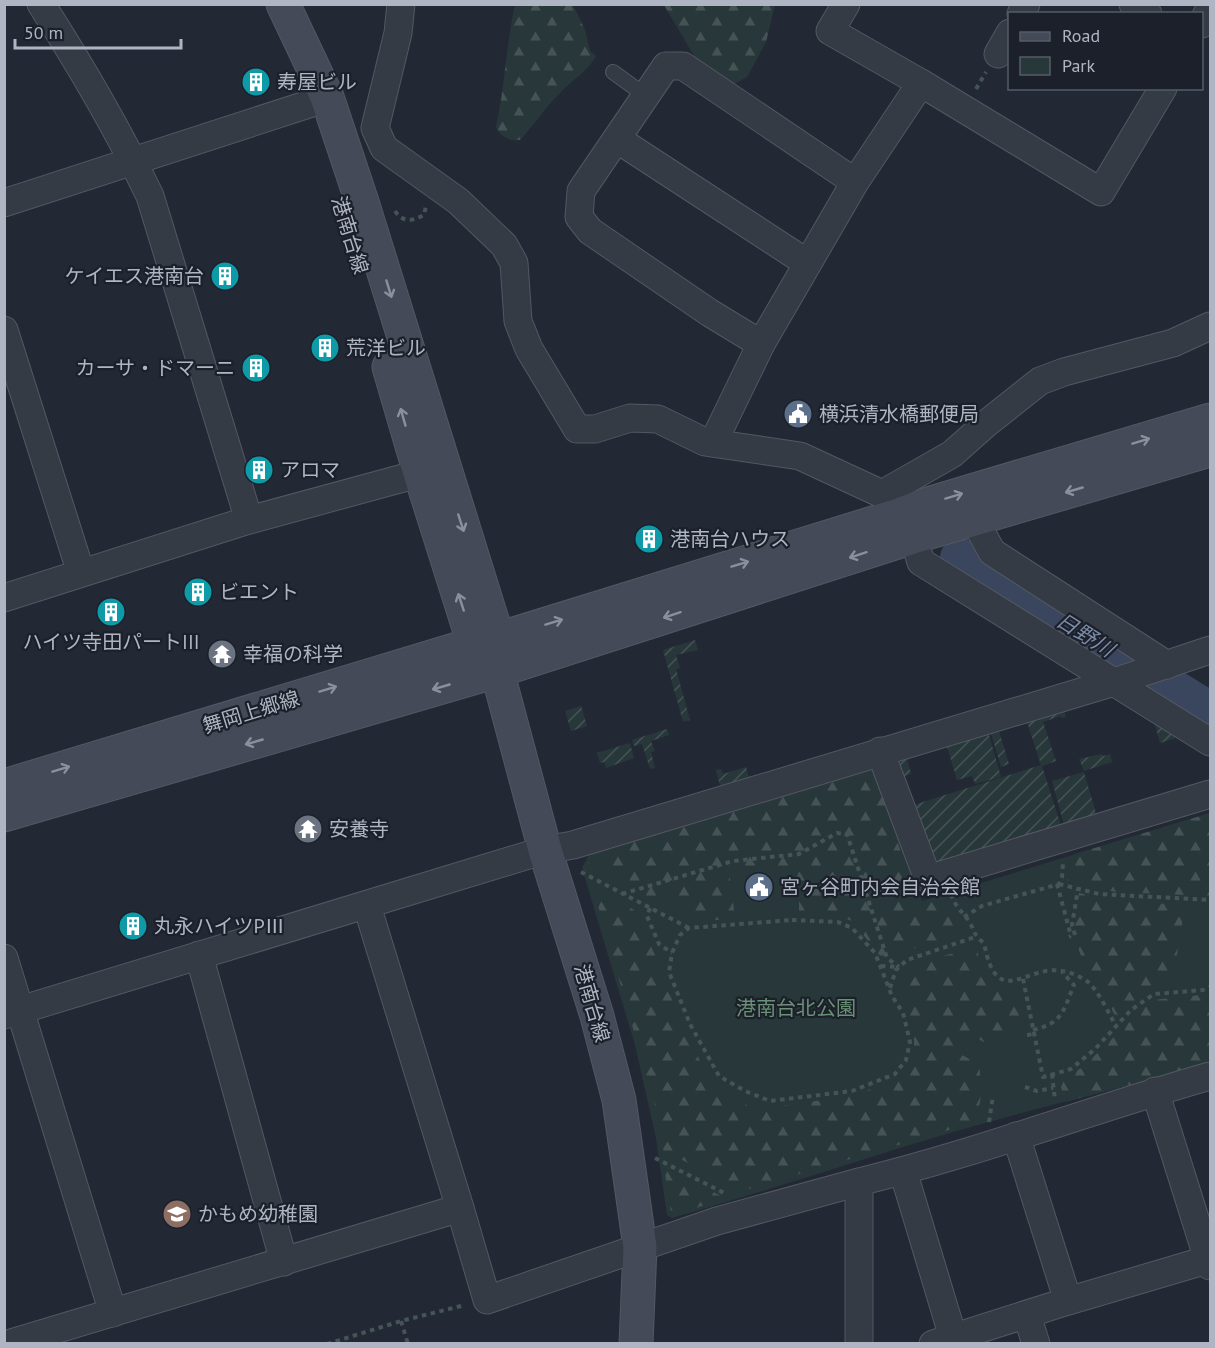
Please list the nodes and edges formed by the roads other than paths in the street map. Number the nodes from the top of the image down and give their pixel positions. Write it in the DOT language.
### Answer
graph roads {
  1 [pos="41,4"];
  2 [pos="260,4"];
  3 [pos="283,4"];
  4 [pos="401,4"];
  5 [pos="846,4"];
  6 [pos="613,72"];
  7 [pos="921,83"];
  8 [pos="1162,90"];
  9 [pos="646,96"];
  10 [pos="309,104"];
  11 [pos="617,139"];
  12 [pos="134,162"];
  13 [pos="855,182"];
  14 [pos="4,204"];
  15 [pos="807,263"];
  16 [pos="1210,326"];
  17 [pos="4,330"];
  18 [pos="760,344"];
  19 [pos="1210,420"];
  20 [pos="713,443"];
  21 [pos="1210,450"];
  22 [pos="431,470"];
  23 [pos="898,515"];
  24 [pos="974,519"];
  25 [pos="249,520"];
  26 [pos="81,573"];
  27 [pos="4,598"];
  28 [pos="1210,650"];
  29 [pos="490,652"];
  30 [pos="1166,665"];
  31 [pos="1114,682"];
  32 [pos="1210,742"];
  33 [pos="880,751"];
  34 [pos="4,786"];
  35 [pos="1210,794"];
  36 [pos="4,815"];
  37 [pos="545,850"];
  38 [pos="367,906"];
  39 [pos="199,955"];
  40 [pos="4,958"];
  41 [pos="12,1013"];
  42 [pos="1210,1076"];
  43 [pos="1155,1091"];
  44 [pos="1016,1136"];
  45 [pos="903,1171"];
  46 [pos="859,1182"];
  47 [pos="460,1208"];
  48 [pos="640,1247"];
  49 [pos="284,1262"];
  50 [pos="1210,1262"];
  51 [pos="1068,1302"];
  52 [pos="112,1313"];
  53 [pos="1027,1315"];
  54 [pos="943,1340"];
  55 [pos="8,1344"];
  56 [pos="636,1344"];
  57 [pos="859,1344"];
  58 [pos="1036,1344"];
  1 -- 12 [label="street"];
  2 -- 10 [label="street, 港南台線"];
  3 -- 22 [label="street, one-way"];
  4 -- 20 [label="street"];
  5 -- 7 [label="street"];
  6 -- 9 [label="lane"];
  7 -- 8 [label="street"];
  7 -- 13 [label="street"];
  9 -- 11 [label="street"];
  9 -- 13 [label="street"];
  10 -- 12 [label="street"];
  22 -- 10 [label="street, 港南台線, one-way"];
  11 -- 15 [label="street"];
  11 -- 18 [label="street"];
  12 -- 14 [label="street"];
  12 -- 25 [label="street"];
  13 -- 15 [label="street"];
  15 -- 18 [label="street"];
  16 -- 23 [label="street"];
  17 -- 26 [label="street"];
  18 -- 20 [label="street"];
  23 -- 19 [label="street, one-way"];
  20 -- 23 [label="street"];
  21 -- 24 [label="street, one-way"];
  22 -- 25 [label="street"];
  22 -- 29 [label="street, 港南台線"];
  23 -- 24 [label="street"];
  23 -- 29 [label="street"];
  23 -- 31 [label="street"];
  24 -- 30 [label="street"];
  25 -- 26 [label="street"];
  26 -- 27 [label="street"];
  28 -- 30 [label="street"];
  34 -- 29 [label="street, 舞岡上郷線, one-way"];
  29 -- 36 [label="street, 舞岡上郷線, one-way"];
  29 -- 37 [label="street, 港南台線"];
  30 -- 31 [label="street"];
  31 -- 32 [label="street"];
  31 -- 33 [label="street"];
  33 -- 35 [label="street"];
  33 -- 37 [label="street"];
  37 -- 38 [label="street"];
  37 -- 48 [label="street, 港南台線"];
  38 -- 39 [label="street"];
  38 -- 47 [label="street"];
  39 -- 41 [label="street"];
  39 -- 49 [label="street"];
  40 -- 41 [label="street"];
  41 -- 52 [label="street"];
  42 -- 43 [label="street"];
  43 -- 44 [label="street"];
  43 -- 50 [label="street"];
  44 -- 45 [label="street"];
  44 -- 51 [label="street"];
  45 -- 46 [label="street"];
  45 -- 54 [label="street"];
  46 -- 48 [label="street"];
  46 -- 57 [label="street"];
  47 -- 48 [label="street"];
  47 -- 49 [label="street"];
  48 -- 56 [label="street, 港南台線"];
  49 -- 52 [label="street"];
  50 -- 51 [label="street"];
  51 -- 53 [label="street"];
  52 -- 55 [label="street"];
  53 -- 54 [label="street"];
  53 -- 58 [label="street"];
}
